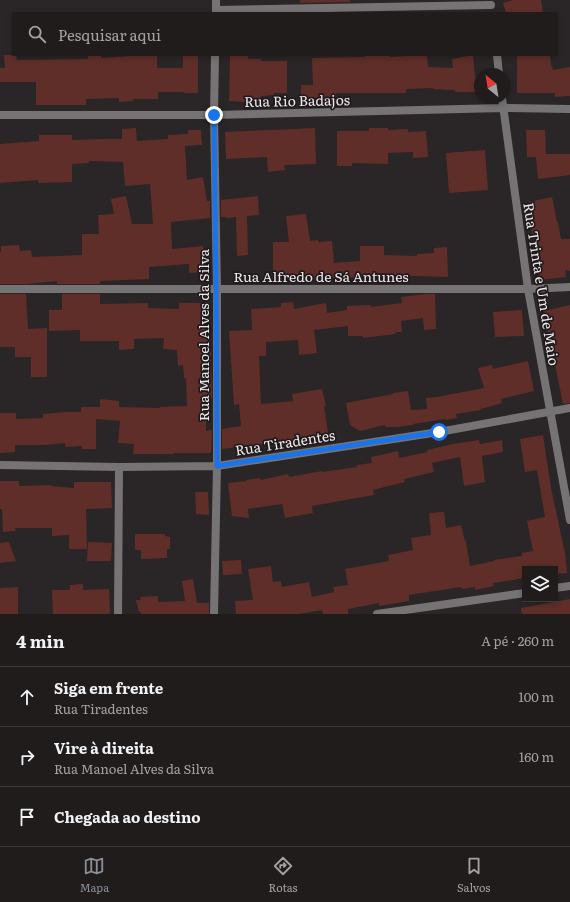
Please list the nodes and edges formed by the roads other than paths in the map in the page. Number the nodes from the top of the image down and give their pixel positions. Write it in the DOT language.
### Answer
graph roads {
  1 [pos="216,0"];
  2 [pos="491,6"];
  3 [pos="216,11"];
  4 [pos="215,56"];
  5 [pos="497,56"];
  6 [pos="498,68"];
  7 [pos="503,104"];
  8 [pos="503,108"];
  9 [pos="570,109"];
  10 [pos="0,115"];
  11 [pos="214,115"];
  12 [pos="570,287"];
  13 [pos="0,289"];
  14 [pos="216,289"];
  15 [pos="528,289"];
  16 [pos="570,408"];
  17 [pos="551,412"];
  18 [pos="0,465"];
  19 [pos="217,466"];
  20 [pos="119,467"];
  21 [pos="570,520"];
  22 [pos="570,586"];
  23 [pos="558,588"];
  24 [pos="522,593"];
  25 [pos="118,614"];
  26 [pos="214,614"];
  27 [pos="377,614"];
  1 -- 3 [label="street"];
  2 -- 3 [label="street"];
  4 -- 11 [label="street, Rua Manoel Alves da Silva"];
  5 -- 6 [label="street"];
  7 -- 8 [label="street, Rua Trinta e Um de Maio"];
  8 -- 9 [label="street, Rua Rio Badajos"];
  8 -- 11 [label="street, Rua Rio Badajos"];
  8 -- 15 [label="street, Rua Trinta e Um de Maio"];
  10 -- 11 [label="street, Rua Rio Badajos"];
  11 -- 14 [label="street, Rua Manoel Alves da Silva"];
  12 -- 15 [label="street, Rua Alfredo de Sá Antunes"];
  13 -- 14 [label="street, Rua Alfredo de Sá Antunes"];
  14 -- 15 [label="street, Rua Alfredo de Sá Antunes"];
  14 -- 19 [label="street, Rua Manoel Alves da Silva"];
  15 -- 17 [label="street, Rua Trinta e Um de Maio"];
  16 -- 17 [label="street, Rua Tiradentes"];
  17 -- 19 [label="street, Rua Tiradentes"];
  17 -- 21 [label="street, Rua Trinta e Um de Maio"];
  18 -- 20 [label="street, Rua Tiradentes"];
  19 -- 20 [label="street, Rua Tiradentes"];
  19 -- 26 [label="street, Rua Manoel Alves da Silva"];
  20 -- 25 [label="street"];
  22 -- 23 [label="street"];
  24 -- 27 [label="street"];
}
